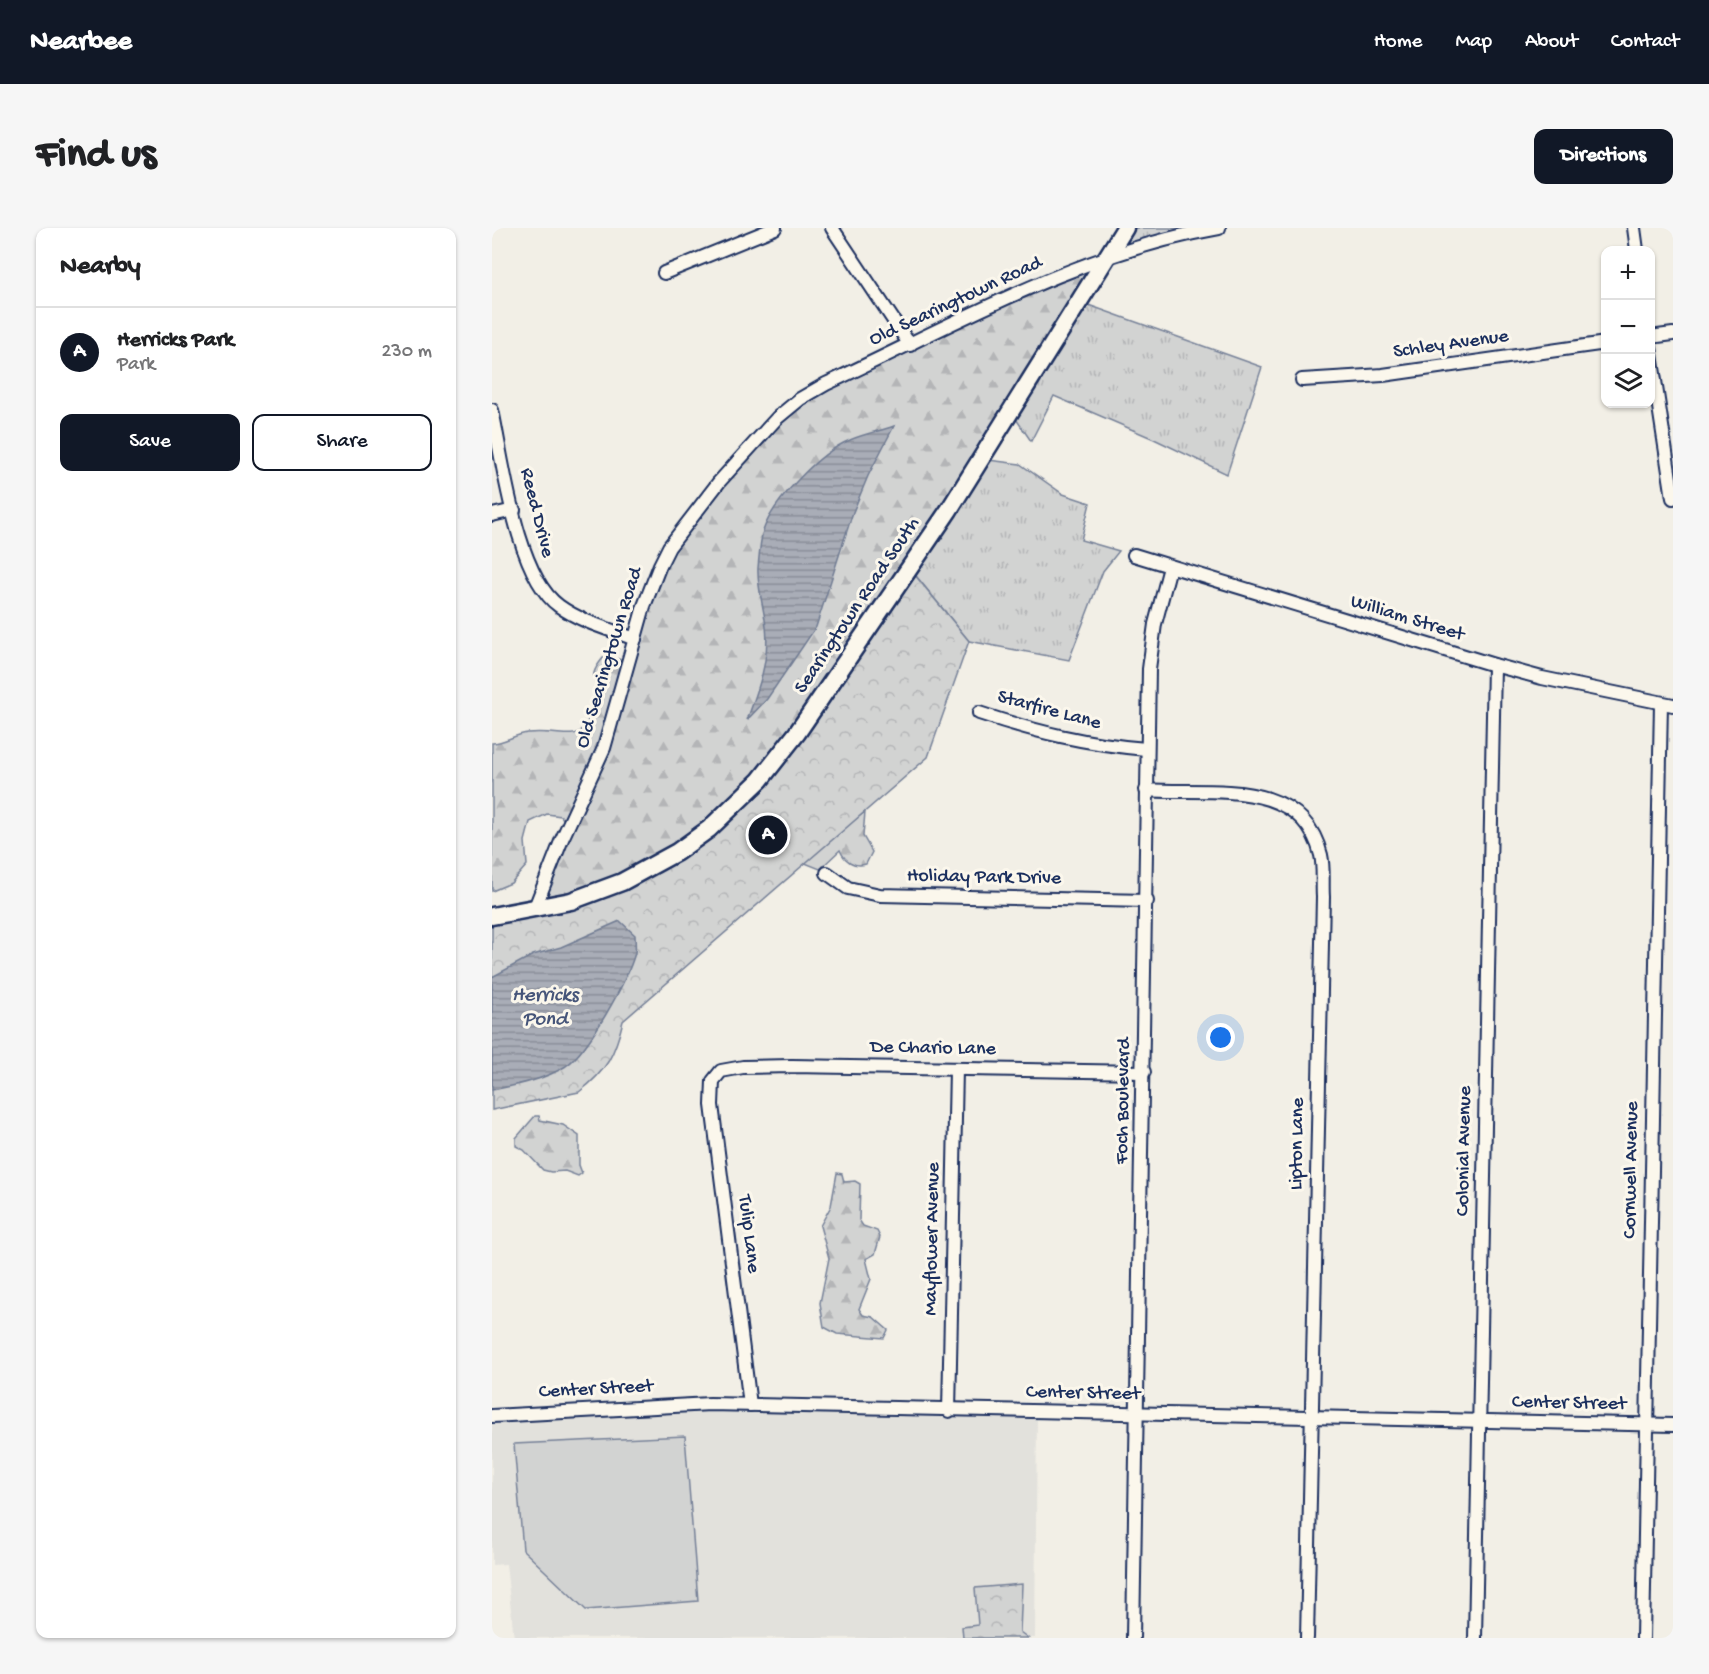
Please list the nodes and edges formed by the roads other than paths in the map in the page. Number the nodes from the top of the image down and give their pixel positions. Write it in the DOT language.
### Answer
graph roads {
  1 [pos="775,228"];
  2 [pos="832,228"];
  3 [pos="1125,228"];
  4 [pos="1219,228"];
  5 [pos="1634,228"];
  6 [pos="1636,246"];
  7 [pos="1107,257"];
  8 [pos="664,273"];
  9 [pos="1673,334"];
  10 [pos="1655,336"];
  11 [pos="1601,344"];
  12 [pos="910,345"];
  13 [pos="1651,354"];
  14 [pos="1302,380"];
  15 [pos="492,410"];
  16 [pos="1673,498"];
  17 [pos="514,510"];
  18 [pos="492,515"];
  19 [pos="1134,555"];
  20 [pos="1170,567"];
  21 [pos="635,639"];
  22 [pos="1494,665"];
  23 [pos="1667,704"];
  24 [pos="978,712"];
  25 [pos="1146,749"];
  26 [pos="1146,790"];
  27 [pos="826,873"];
  28 [pos="1147,901"];
  29 [pos="534,910"];
  30 [pos="492,916"];
  31 [pos="956,1069"];
  32 [pos="721,1071"];
  33 [pos="1144,1072"];
  34 [pos="750,1405"];
  35 [pos="949,1410"];
  36 [pos="1138,1415"];
  37 [pos="492,1416"];
  38 [pos="1312,1418"];
  39 [pos="1479,1422"];
  40 [pos="1647,1425"];
  41 [pos="1673,1425"];
  42 [pos="1132,1638"];
  43 [pos="1307,1638"];
  44 [pos="1475,1638"];
  45 [pos="1643,1638"];
  1 -- 8 [label="street"];
  2 -- 12 [label="street"];
  3 -- 7 [label="main road, Searingtown Road South"];
  4 -- 7 [label="street, Old Searingtown Road"];
  5 -- 6 [label="street"];
  7 -- 12 [label="street, Old Searingtown Road"];
  7 -- 29 [label="main road, Searingtown Road South"];
  9 -- 10 [label="street"];
  11 -- 14 [label="street, Schley Avenue"];
  12 -- 21 [label="street, Old Searingtown Road"];
  13 -- 16 [label="street"];
  15 -- 17 [label="street, Reed Drive"];
  17 -- 18 [label="street"];
  17 -- 21 [label="street, Reed Drive"];
  19 -- 20 [label="street, William Street"];
  20 -- 22 [label="street, William Street"];
  20 -- 25 [label="street, Foch Boulevard"];
  21 -- 29 [label="street, Old Searingtown Road"];
  22 -- 23 [label="street, William Street"];
  22 -- 39 [label="street, Colonial Avenue"];
  23 -- 40 [label="street, Cornwell Avenue"];
  24 -- 25 [label="street, Starfire Lane"];
  25 -- 26 [label="street, Foch Boulevard"];
  26 -- 28 [label="street, Foch Boulevard"];
  26 -- 38 [label="street, Lipton Lane"];
  27 -- 28 [label="street, Holiday Park Drive"];
  28 -- 33 [label="street, Foch Boulevard"];
  29 -- 30 [label="main road, Searingtown Road South"];
  31 -- 32 [label="street, De Chario Lane"];
  31 -- 33 [label="street, De Chario Lane"];
  31 -- 35 [label="street, Mayflower Avenue"];
  32 -- 34 [label="street, Tulip Lane"];
  33 -- 36 [label="street, Foch Boulevard"];
  34 -- 35 [label="street, Center Street"];
  34 -- 37 [label="street, Center Street"];
  35 -- 36 [label="street, Center Street"];
  36 -- 38 [label="street, Center Street"];
  36 -- 42 [label="street, Foch Boulevard"];
  38 -- 39 [label="street, Center Street"];
  38 -- 43 [label="street, Lipton Lane"];
  39 -- 40 [label="street, Center Street"];
  39 -- 44 [label="street, Colonial Avenue"];
  40 -- 41 [label="street, Center Street"];
  40 -- 45 [label="street, Cornwell Avenue"];
}
